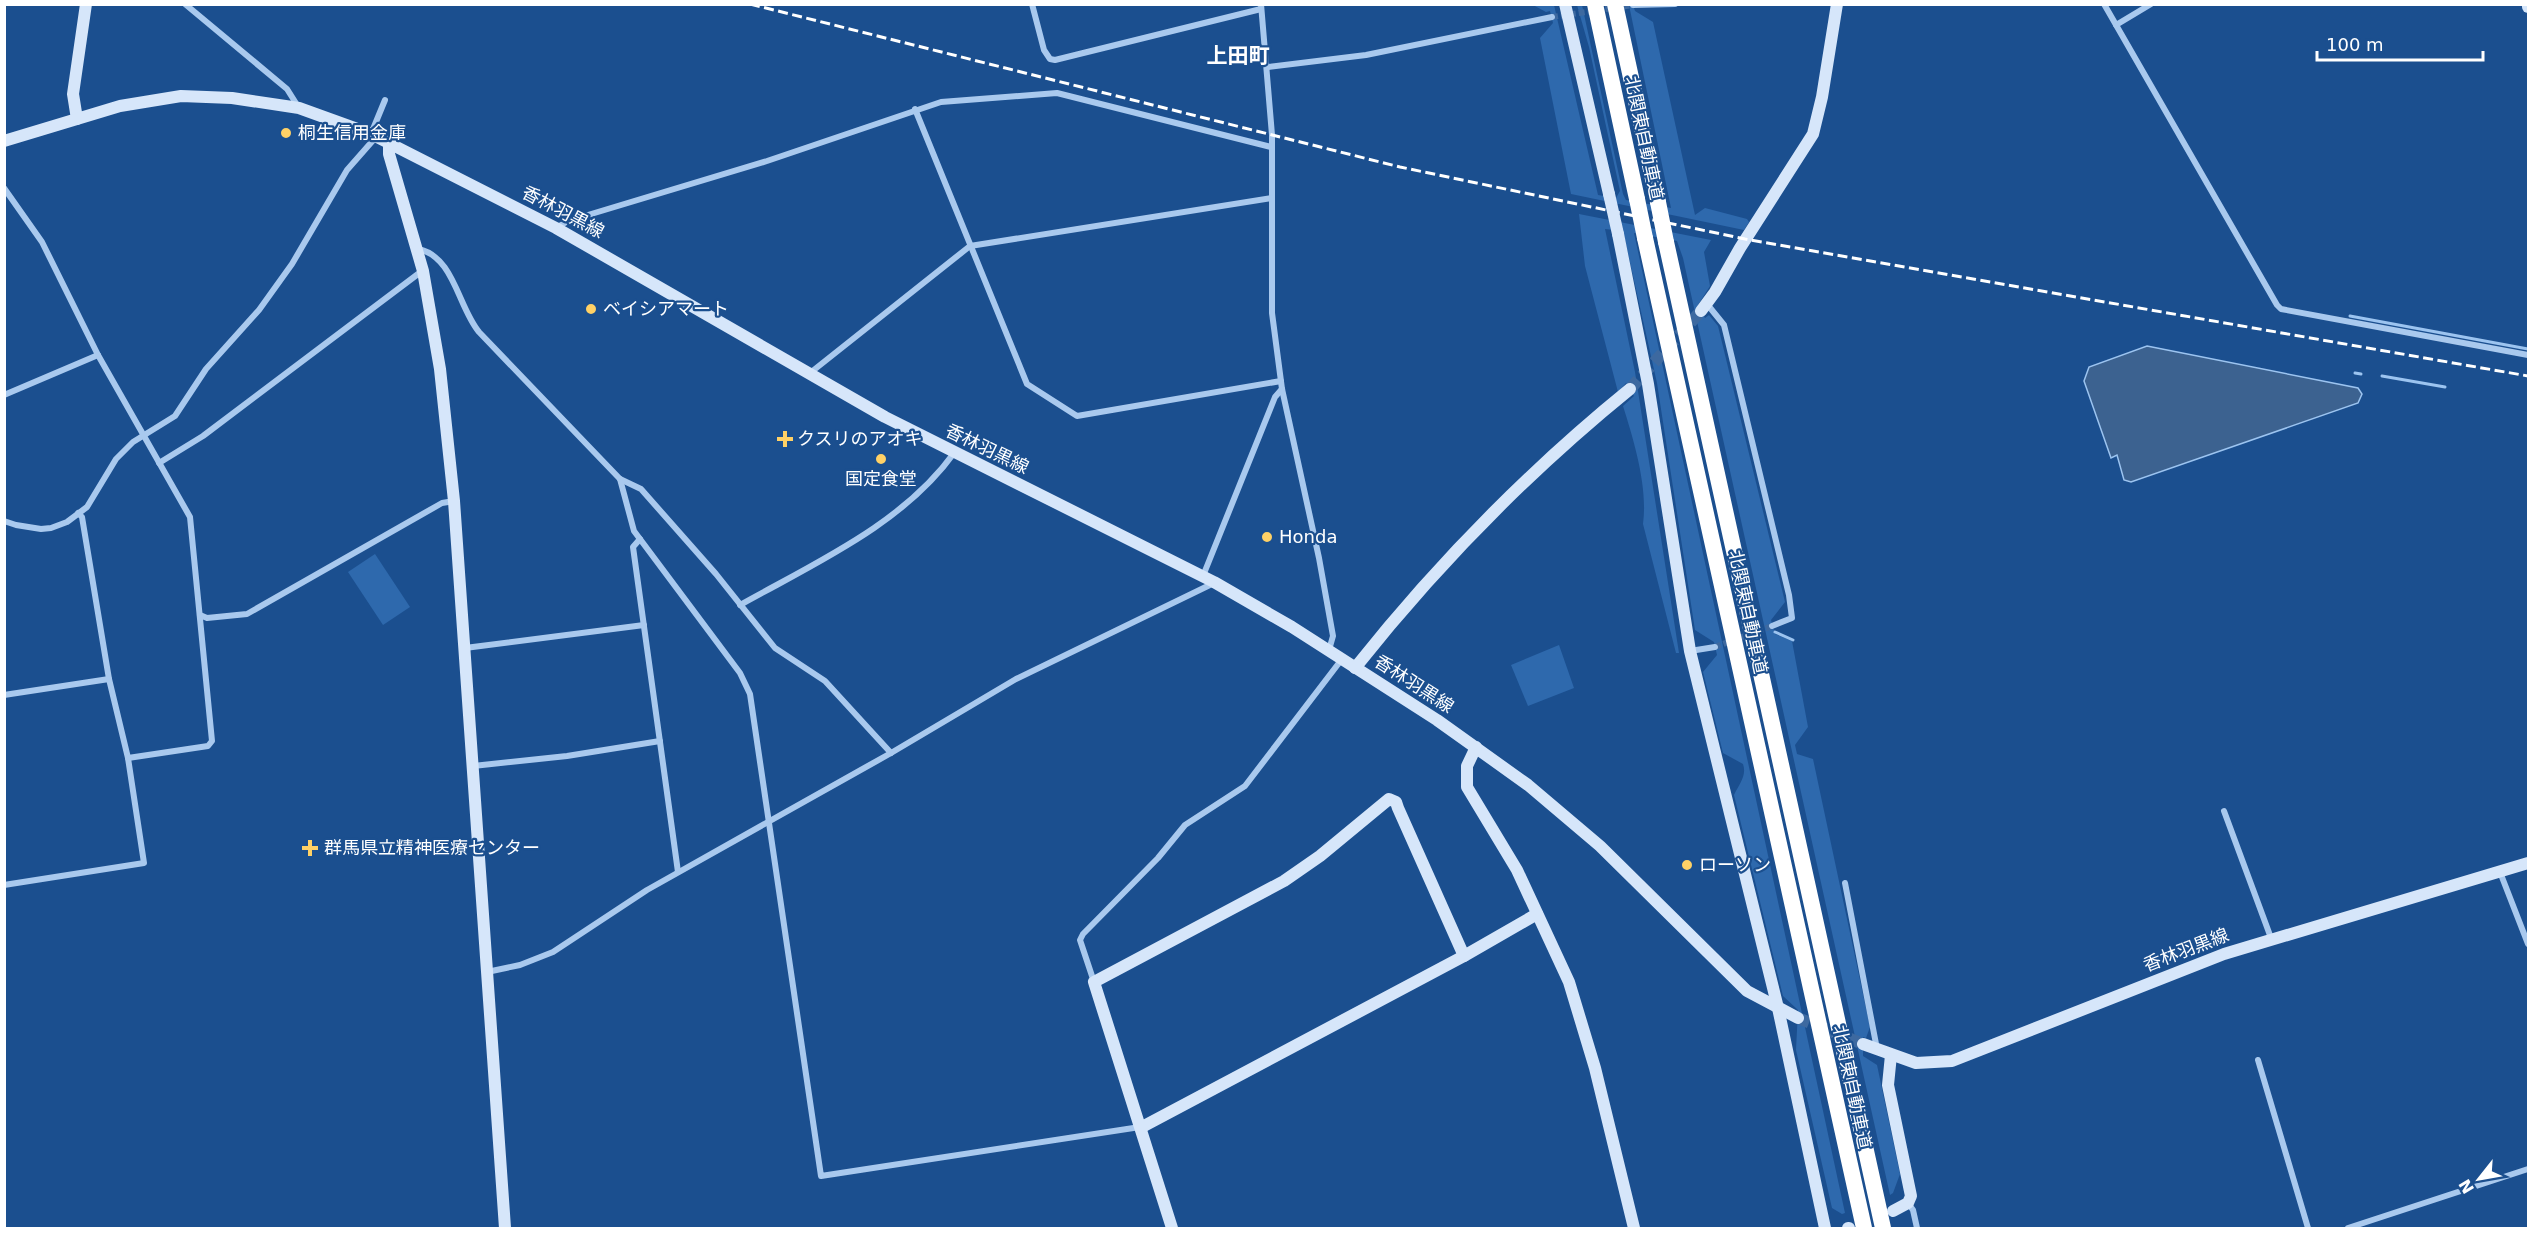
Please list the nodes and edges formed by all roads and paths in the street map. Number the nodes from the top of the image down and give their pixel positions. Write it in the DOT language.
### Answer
graph roads {
  1 [pos="86,4"];
  2 [pos="184,4"];
  3 [pos="1032,4"];
  4 [pos="1565,4"];
  5 [pos="1595,4"];
  6 [pos="1615,4"];
  7 [pos="1675,4"];
  8 [pos="1837,4"];
  9 [pos="2104,4"];
  10 [pos="2151,4"];
  11 [pos="1634,5"];
  12 [pos="1652,5"];
  13 [pos="1261,7"];
  14 [pos="1552,17"];
  15 [pos="2116,25"];
  16 [pos="1268,67"];
  17 [pos="385,100"];
  18 [pos="299,108"];
  19 [pos="915,109"];
  20 [pos="77,119"];
  21 [pos="374,135"];
  22 [pos="4,141"];
  23 [pos="389,143"];
  24 [pos="1271,147"];
  25 [pos="4,188"];
  26 [pos="1272,198"];
  27 [pos="556,228"];
  28 [pos="970,246"];
  29 [pos="417,249"];
  30 [pos="423,271"];
  31 [pos="1704,307"];
  32 [pos="98,355"];
  33 [pos="2529,356"];
  34 [pos="810,373"];
  35 [pos="1281,381"];
  36 [pos="1282,389"];
  37 [pos="1630,389"];
  38 [pos="4,395"];
  39 [pos="142,435"];
  40 [pos="954,453"];
  41 [pos="159,463"];
  42 [pos="620,479"];
  43 [pos="454,501"];
  44 [pos="78,513"];
  45 [pos="4,521"];
  46 [pos="640,540"];
  47 [pos="1202,576"];
  48 [pos="1214,582"];
  49 [pos="740,605"];
  50 [pos="200,615"];
  51 [pos="644,625"];
  52 [pos="1772,626"];
  53 [pos="1715,647"];
  54 [pos="465,648"];
  55 [pos="1329,650"];
  56 [pos="1689,651"];
  57 [pos="1342,658"];
  58 [pos="1355,668"];
  59 [pos="109,679"];
  60 [pos="4,695"];
  61 [pos="660,741"];
  62 [pos="1476,747"];
  63 [pos="891,753"];
  64 [pos="128,758"];
  65 [pos="472,766"];
  66 [pos="2224,811"];
  67 [pos="769,821"];
  68 [pos="2529,863"];
  69 [pos="2499,871"];
  70 [pos="678,872"];
  71 [pos="1845,883"];
  72 [pos="4,885"];
  73 [pos="1537,914"];
  74 [pos="2271,938"];
  75 [pos="2529,944"];
  76 [pos="1464,956"];
  77 [pos="486,972"];
  78 [pos="1094,982"];
  79 [pos="1778,1008"];
  80 [pos="1798,1017"];
  81 [pos="1863,1044"];
  82 [pos="1877,1050"];
  83 [pos="1891,1055"];
  84 [pos="2258,1060"];
  85 [pos="1142,1127"];
  86 [pos="2529,1169"];
  87 [pos="1908,1203"];
  88 [pos="1893,1211"];
  89 [pos="505,1228"];
  90 [pos="1172,1228"];
  91 [pos="1634,1228"];
  92 [pos="1825,1228"];
  93 [pos="1864,1228"];
  94 [pos="1883,1228"];
  95 [pos="1917,1228"];
  96 [pos="2308,1228"];
  97 [pos="2348,1228"];
  1 -- 20 [label="street"];
  2 -- 18 [label="street"];
  3 -- 13 [label="street"];
  4 -- 56 [label="street, bridge"];
  5 -- 93 [label="highway, 北関東自動車道, bridge"];
  6 -- 94 [label="highway, 北関東自動車道, bridge"];
  7 -- 12 [label="street"];
  8 -- 31 [label="street"];
  9 -- 15 [label="street"];
  10 -- 15 [label="street"];
  11 -- 12 [label="street"];
  13 -- 16 [label="street"];
  14 -- 16 [label="street"];
  15 -- 33 [label="street"];
  16 -- 24 [label="street"];
  17 -- 21 [label="street"];
  18 -- 20 [label="street, 香林羽黒線"];
  18 -- 21 [label="street, 香林羽黒線"];
  19 -- 24 [label="street"];
  19 -- 27 [label="street"];
  19 -- 28 [label="street"];
  20 -- 22 [label="street, 香林羽黒線"];
  21 -- 23 [label="street, 香林羽黒線"];
  21 -- 39 [label="street"];
  23 -- 27 [label="street, 香林羽黒線"];
  23 -- 29 [label="street"];
  24 -- 26 [label="street"];
  25 -- 32 [label="street"];
  26 -- 28 [label="street"];
  26 -- 35 [label="street"];
  27 -- 34 [label="street, 香林羽黒線"];
  28 -- 34 [label="street"];
  28 -- 35 [label="street"];
  29 -- 30 [label="street"];
  29 -- 42 [label="street"];
  30 -- 41 [label="street"];
  30 -- 43 [label="street"];
  31 -- 52 [label="street"];
  32 -- 38 [label="street"];
  32 -- 39 [label="street"];
  34 -- 40 [label="street, 香林羽黒線"];
  35 -- 36 [label="street"];
  36 -- 47 [label="street"];
  36 -- 55 [label="street"];
  37 -- 58 [label="street"];
  39 -- 41 [label="street"];
  39 -- 44 [label="street"];
  40 -- 47 [label="street, 香林羽黒線"];
  40 -- 49 [label="street"];
  41 -- 50 [label="street"];
  42 -- 46 [label="street"];
  42 -- 49 [label="street"];
  43 -- 50 [label="street"];
  43 -- 54 [label="street"];
  44 -- 45 [label="street"];
  44 -- 59 [label="street"];
  46 -- 51 [label="street"];
  46 -- 67 [label="street"];
  47 -- 48 [label="street, 香林羽黒線"];
  48 -- 55 [label="street, 香林羽黒線"];
  48 -- 63 [label="street"];
  49 -- 63 [label="street"];
  50 -- 64 [label="street"];
  51 -- 54 [label="street"];
  51 -- 61 [label="street"];
  53 -- 56 [label="street"];
  54 -- 65 [label="street"];
  55 -- 57 [label="street, 香林羽黒線"];
  56 -- 79 [label="street"];
  57 -- 58 [label="street, 香林羽黒線"];
  57 -- 78 [label="street"];
  58 -- 62 [label="street, 香林羽黒線"];
  59 -- 60 [label="street"];
  59 -- 64 [label="street"];
  61 -- 65 [label="street"];
  61 -- 70 [label="street"];
  62 -- 73 [label="street"];
  62 -- 79 [label="street, 香林羽黒線"];
  63 -- 67 [label="street"];
  64 -- 72 [label="street"];
  65 -- 77 [label="street"];
  66 -- 74 [label="street"];
  67 -- 70 [label="street"];
  67 -- 85 [label="street"];
  68 -- 69 [label="street, 香林羽黒線"];
  69 -- 74 [label="street, 香林羽黒線"];
  69 -- 75 [label="street"];
  70 -- 77 [label="street"];
  71 -- 82 [label="street"];
  73 -- 76 [label="street"];
  73 -- 91 [label="street"];
  74 -- 83 [label="street, 香林羽黒線"];
  76 -- 78 [label="street"];
  76 -- 85 [label="street"];
  77 -- 89 [label="street"];
  78 -- 85 [label="street"];
  79 -- 80 [label="street, 香林羽黒線"];
  79 -- 92 [label="street"];
  81 -- 82 [label="street, 香林羽黒線"];
  82 -- 83 [label="street, 香林羽黒線"];
  83 -- 87 [label="street"];
  84 -- 96 [label="street"];
  85 -- 90 [label="street"];
  86 -- 97 [label="street"];
  87 -- 88 [label="street"];
  87 -- 95 [label="street"];
}
